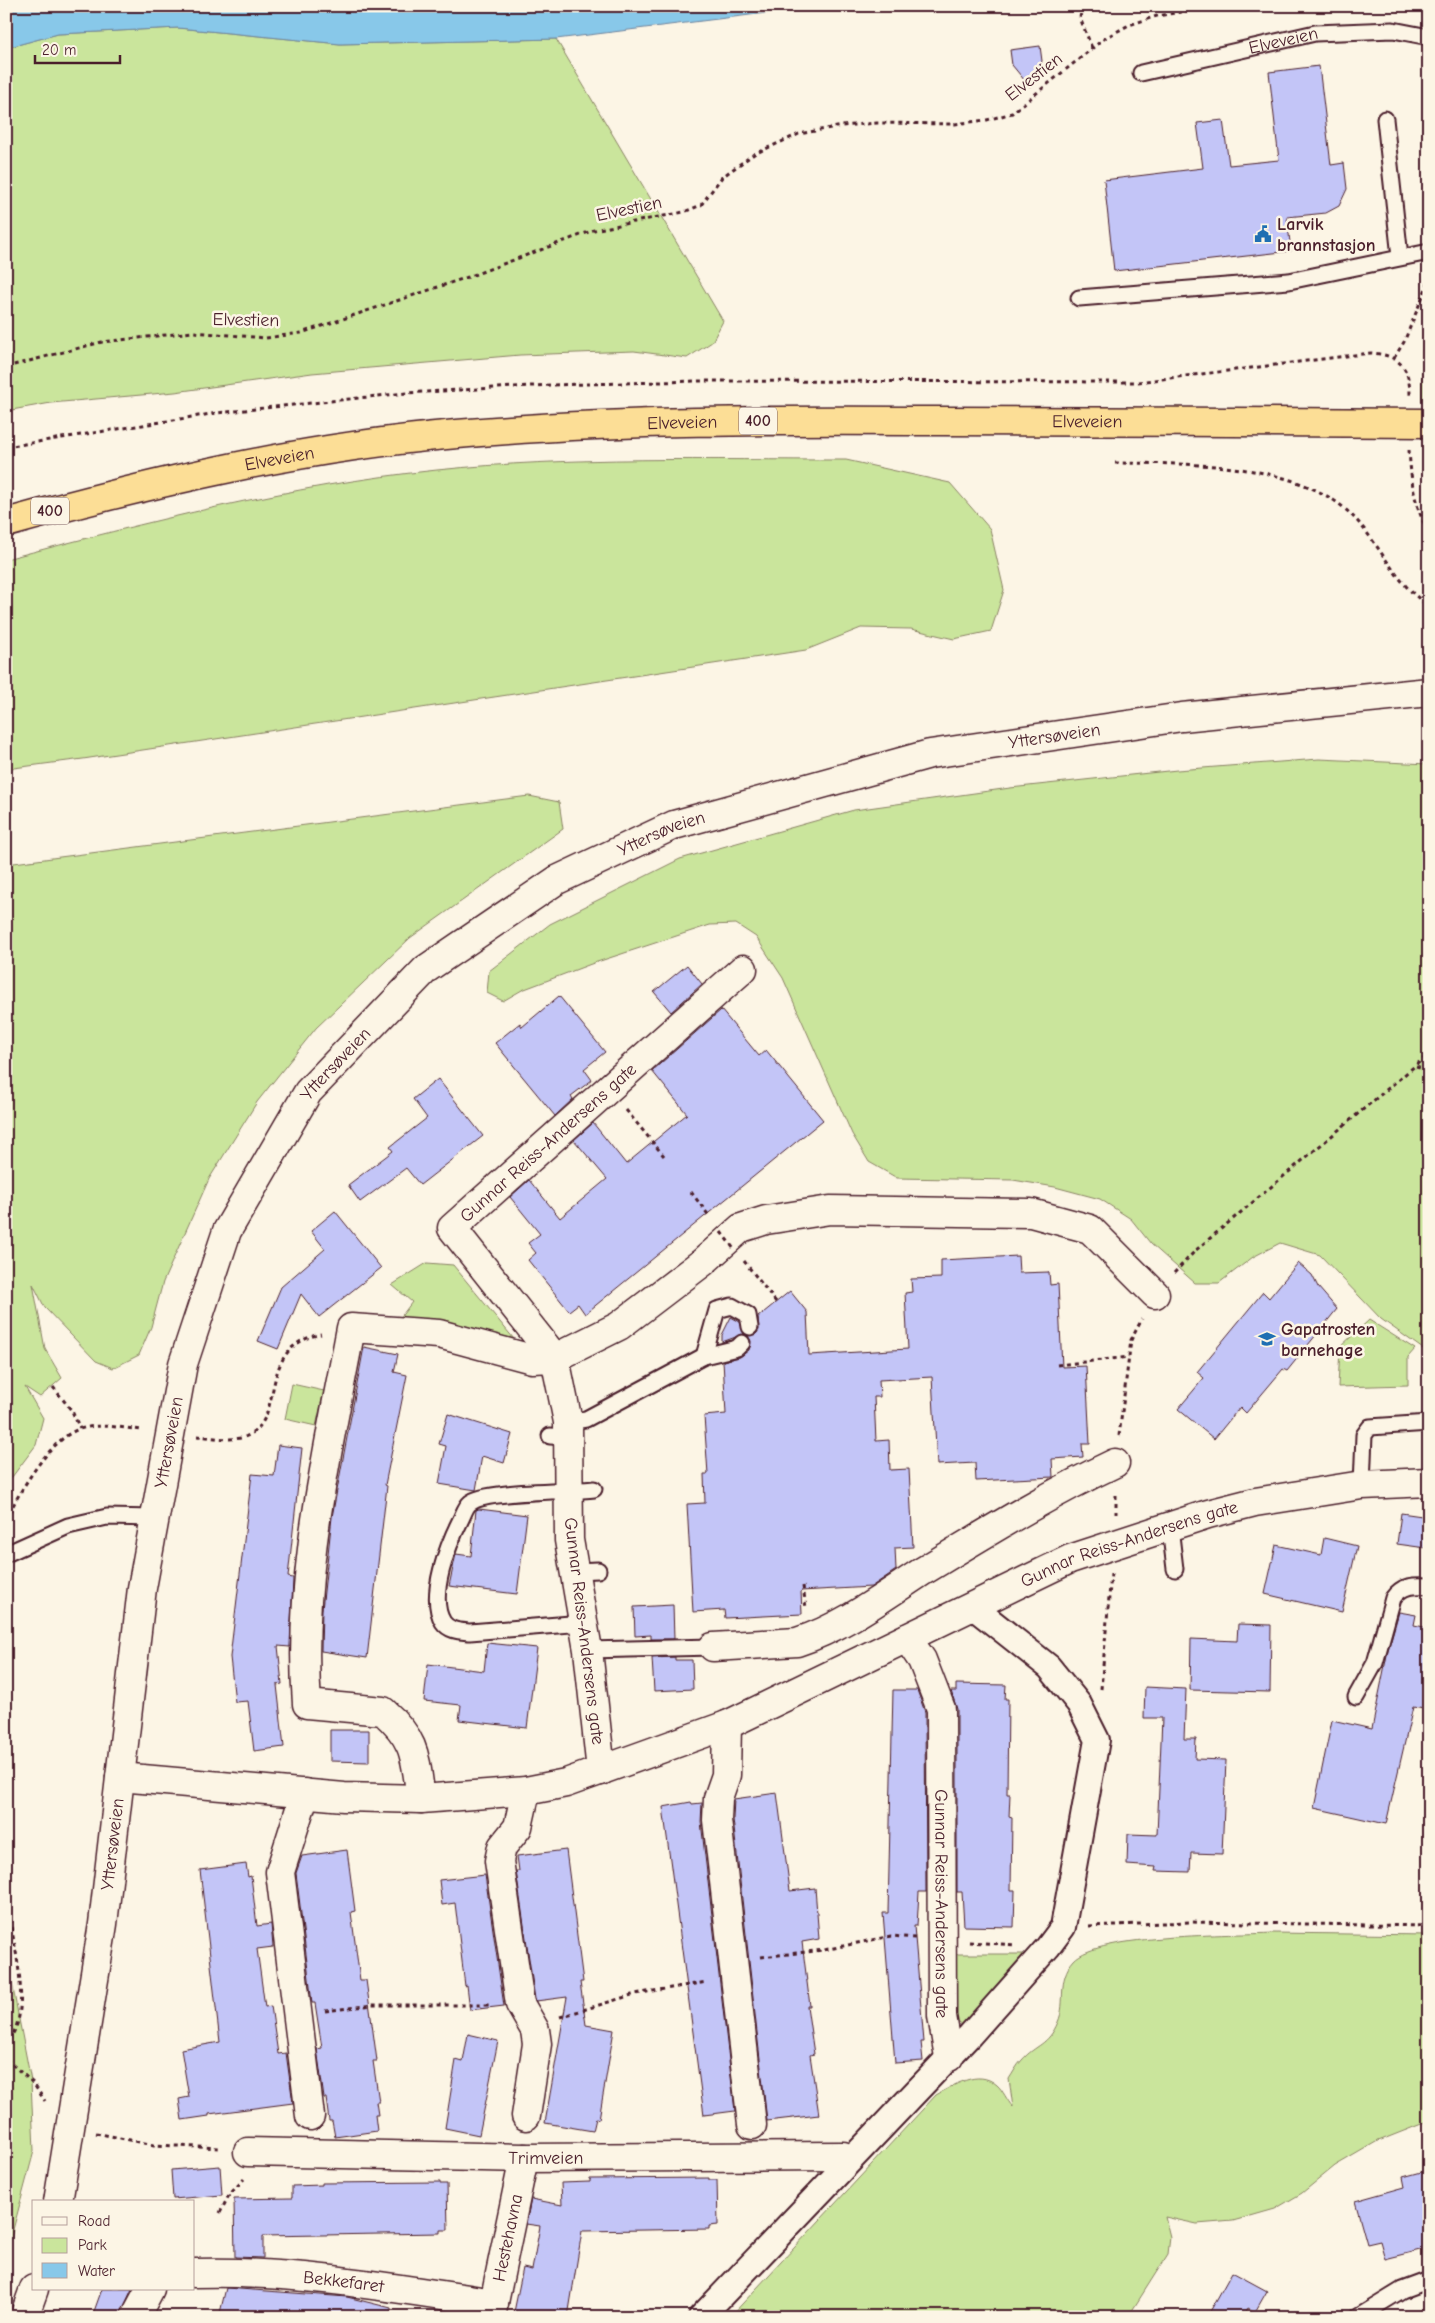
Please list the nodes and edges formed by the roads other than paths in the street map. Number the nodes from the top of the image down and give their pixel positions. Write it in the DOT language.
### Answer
graph roads {
  1 [pos="1429,36"];
  2 [pos="1141,73"];
  3 [pos="1385,118"];
  4 [pos="1429,252"];
  5 [pos="1400,257"];
  6 [pos="1080,298"];
  7 [pos="1429,422"];
  8 [pos="6,523"];
  9 [pos="1429,692"];
  10 [pos="743,968"];
  11 [pos="1155,1294"];
  12 [pos="750,1327"];
  13 [pos="742,1343"];
  14 [pos="704,1356"];
  15 [pos="555,1358"];
  16 [pos="1429,1423"];
  17 [pos="562,1432"];
  18 [pos="1115,1463"];
  19 [pos="1429,1482"];
  20 [pos="1362,1485"];
  21 [pos="581,1491"];
  22 [pos="154,1518"];
  23 [pos="1170,1527"];
  24 [pos="6,1554"];
  25 [pos="1175,1569"];
  26 [pos="1429,1586"];
  27 [pos="972,1606"];
  28 [pos="583,1623"];
  29 [pos="907,1638"];
  30 [pos="713,1647"];
  31 [pos="588,1650"];
  32 [pos="1356,1697"];
  33 [pos="727,1725"];
  34 [pos="602,1771"];
  35 [pos="120,1777"];
  36 [pos="526,1792"];
  37 [pos="305,1793"];
  38 [pos="421,1799"];
  39 [pos="949,2057"];
  40 [pos="310,2116"];
  41 [pos="526,2116"];
  42 [pos="752,2125"];
  43 [pos="248,2152"];
  44 [pos="843,2156"];
  45 [pos="524,2158"];
  46 [pos="58,2200"];
  47 [pos="195,2273"];
  48 [pos="1429,2280"];
  49 [pos="34,2290"];
  50 [pos="149,2290"];
  51 [pos="492,2310"];
  52 [pos="24,2317"];
  53 [pos="135,2317"];
  54 [pos="702,2317"];
  55 [pos="1358,2317"];
  1 -- 2 [label="lane, Elveveien"];
  3 -- 5 [label="lane"];
  4 -- 5 [label="lane"];
  5 -- 6 [label="lane"];
  7 -- 8 [label="highway, Elveveien / 400"];
  9 -- 22 [label="street, Yttersøveien"];
  10 -- 15 [label="street, Gunnar Reiss-Andersens gate"];
  11 -- 15 [label="street"];
  12 -- 14 [label="lane"];
  13 -- 14 [label="lane"];
  14 -- 17 [label="lane"];
  15 -- 17 [label="street, Gunnar Reiss-Andersens gate"];
  15 -- 38 [label="street"];
  16 -- 20 [label="lane"];
  17 -- 21 [label="street, Gunnar Reiss-Andersens gate"];
  18 -- 30 [label="street"];
  19 -- 20 [label="street, Gunnar Reiss-Andersens gate"];
  20 -- 23 [label="street, Gunnar Reiss-Andersens gate"];
  21 -- 28 [label="street, Gunnar Reiss-Andersens gate"];
  21 -- 28 [label="lane"];
  22 -- 24 [label="lane"];
  22 -- 35 [label="street, Yttersøveien"];
  23 -- 25 [label="lane"];
  23 -- 27 [label="street, Gunnar Reiss-Andersens gate"];
  26 -- 32 [label="lane"];
  27 -- 29 [label="street, Gunnar Reiss-Andersens gate"];
  27 -- 39 [label="street"];
  28 -- 31 [label="street, Gunnar Reiss-Andersens gate"];
  29 -- 33 [label="street, Gunnar Reiss-Andersens gate"];
  29 -- 39 [label="street, Gunnar Reiss-Andersens gate"];
  30 -- 31 [label="lane"];
  31 -- 34 [label="street, Gunnar Reiss-Andersens gate"];
  33 -- 34 [label="street, Gunnar Reiss-Andersens gate"];
  33 -- 42 [label="street"];
  34 -- 36 [label="street, Gunnar Reiss-Andersens gate"];
  35 -- 37 [label="street, Gunnar Reiss-Andersens gate"];
  35 -- 46 [label="street, Yttersøveien"];
  36 -- 38 [label="street, Gunnar Reiss-Andersens gate"];
  36 -- 41 [label="street"];
  37 -- 38 [label="street, Gunnar Reiss-Andersens gate"];
  37 -- 40 [label="street"];
  39 -- 54 [label="street"];
  43 -- 45 [label="street, Trimveien"];
  44 -- 45 [label="street, Trimveien"];
  45 -- 51 [label="street, Hestehavna"];
  47 -- 51 [label="street, Bekkefaret"];
  48 -- 55 [label="lane"];
  49 -- 52 [label="street"];
  50 -- 53 [label="street"];
}
